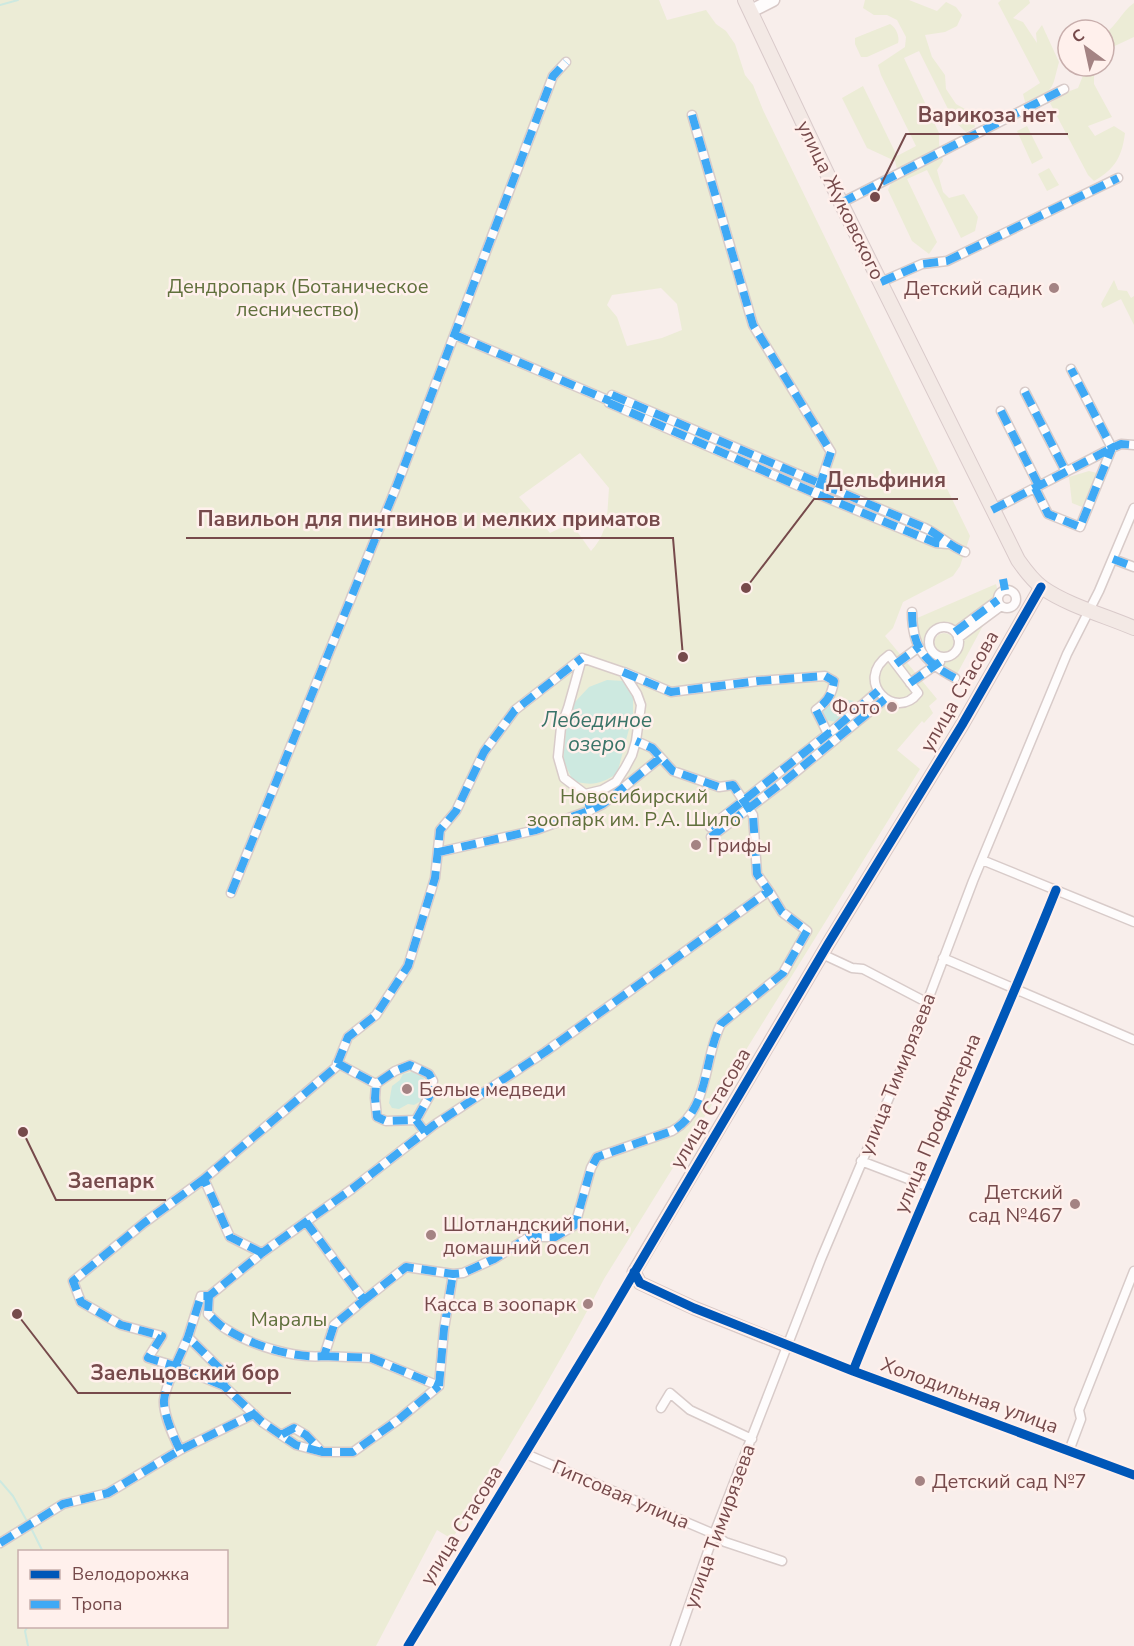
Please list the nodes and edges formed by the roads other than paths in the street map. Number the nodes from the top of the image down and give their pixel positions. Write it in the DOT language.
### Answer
graph roads {
  1 [pos="773,0"];
  2 [pos="748,5"];
  3 [pos="567,62"];
  4 [pos="1064,89"];
  5 [pos="692,115"];
  6 [pos="1118,178"];
  7 [pos="841,203"];
  8 [pos="881,282"];
  9 [pos="455,335"];
  10 [pos="1071,369"];
  11 [pos="1026,392"];
  12 [pos="610,400"];
  13 [pos="1001,411"];
  14 [pos="1134,445"];
  15 [pos="1112,448"];
  16 [pos="1066,472"];
  17 [pos="821,485"];
  18 [pos="1037,487"];
  19 [pos="817,494"];
  20 [pos="1134,508"];
  21 [pos="992,510"];
  22 [pos="947,544"];
  23 [pos="964,552"];
  24 [pos="1113,558"];
  25 [pos="1134,567"];
  26 [pos="1004,579"];
  27 [pos="1041,587"];
  28 [pos="1005,590"];
  29 [pos="1000,603"];
  30 [pos="1090,610"];
  31 [pos="912,612"];
  32 [pos="1134,628"];
  33 [pos="956,634"];
  34 [pos="915,649"];
  35 [pos="928,654"];
  36 [pos="582,658"];
  37 [pos="898,662"];
  38 [pos="934,667"];
  39 [pos="623,672"];
  40 [pos="955,678"];
  41 [pos="913,681"];
  42 [pos="878,691"];
  43 [pos="885,699"];
  44 [pos="828,734"];
  45 [pos="636,741"];
  46 [pos="660,758"];
  47 [pos="585,794"];
  48 [pos="746,804"];
  49 [pos="591,810"];
  50 [pos="711,832"];
  51 [pos="439,852"];
  52 [pos="982,860"];
  53 [pos="1056,890"];
  54 [pos="769,891"];
  55 [pos="231,893"];
  56 [pos="1134,922"];
  57 [pos="822,954"];
  58 [pos="944,958"];
  59 [pos="1016,988"];
  60 [pos="926,1002"];
  61 [pos="1134,1040"];
  62 [pos="337,1063"];
  63 [pos="376,1084"];
  64 [pos="416,1120"];
  65 [pos="425,1132"];
  66 [pos="861,1161"];
  67 [pos="204,1179"];
  68 [pos="929,1187"];
  69 [pos="306,1222"];
  70 [pos="262,1253"];
  71 [pos="1134,1271"];
  72 [pos="634,1272"];
  73 [pos="453,1274"];
  74 [pos="209,1296"];
  75 [pos="364,1300"];
  76 [pos="188,1337"];
  77 [pos="788,1346"];
  78 [pos="324,1356"];
  79 [pos="175,1366"];
  80 [pos="854,1371"];
  81 [pos="224,1386"];
  82 [pos="439,1386"];
  83 [pos="661,1408"];
  84 [pos="254,1414"];
  85 [pos="281,1435"];
  86 [pos="752,1439"];
  87 [pos="180,1450"];
  88 [pos="1069,1451"];
  89 [pos="322,1452"];
  90 [pos="526,1454"];
  91 [pos="1134,1475"];
  92 [pos="714,1534"];
  93 [pos="0,1543"];
  94 [pos="782,1562"];
  95 [pos="408,1646"];
  96 [pos="675,1646"];
  1 -- 2 [label="street"];
  2 -- 7 [label="main road, улица Жуковского"];
  3 -- 9 [label="street"];
  4 -- 7 [label="street"];
  5 -- 17 [label="street"];
  6 -- 8 [label="street"];
  7 -- 8 [label="main road, улица Жуковского"];
  8 -- 21 [label="main road, улица Жуковского"];
  9 -- 12 [label="street"];
  9 -- 55 [label="street"];
  10 -- 15 [label="street"];
  11 -- 16 [label="street"];
  12 -- 17 [label="street"];
  12 -- 19 [label="street"];
  13 -- 18 [label="street"];
  14 -- 15 [label="street"];
  15 -- 16 [label="street"];
  15 -- 18 [label="street"];
  16 -- 18 [label="street"];
  17 -- 19 [label="street"];
  17 -- 22 [label="street"];
  18 -- 21 [label="street"];
  19 -- 22 [label="street"];
  20 -- 24 [label="street, улица Тимирязева"];
  21 -- 27 [label="main road, улица Жуковского"];
  22 -- 23 [label="street"];
  24 -- 25 [label="street"];
  24 -- 30 [label="street, улица Тимирязева"];
  26 -- 28 [label="street"];
  27 -- 30 [label="main road"];
  27 -- 57 [label="street, улица Стасова"];
  28 -- 29 [label="street"];
  28 -- 29 [label="street"];
  29 -- 33 [label="street"];
  30 -- 32 [label="main road"];
  30 -- 52 [label="street, улица Тимирязева"];
  31 -- 34 [label="street"];
  33 -- 35 [label="street"];
  33 -- 35 [label="street"];
  34 -- 35 [label="street"];
  34 -- 37 [label="street"];
  35 -- 38 [label="street"];
  36 -- 39 [label="street"];
  36 -- 47 [label="street"];
  36 -- 51 [label="street"];
  37 -- 41 [label="street"];
  37 -- 42 [label="street"];
  38 -- 40 [label="street"];
  38 -- 41 [label="street"];
  39 -- 44 [label="street"];
  39 -- 45 [label="street"];
  41 -- 43 [label="street"];
  42 -- 43 [label="street"];
  42 -- 44 [label="street"];
  43 -- 48 [label="street"];
  44 -- 48 [label="street"];
  45 -- 46 [label="street"];
  45 -- 47 [label="street"];
  46 -- 48 [label="street"];
  46 -- 49 [label="street"];
  47 -- 49 [label="street"];
  48 -- 50 [label="street"];
  48 -- 54 [label="street"];
  49 -- 51 [label="street"];
  51 -- 62 [label="street"];
  52 -- 53 [label="street"];
  52 -- 58 [label="street, улица Тимирязева"];
  53 -- 56 [label="street"];
  53 -- 59 [label="street, улица Профинтерна"];
  54 -- 65 [label="street"];
  54 -- 73 [label="street"];
  57 -- 60 [label="street"];
  57 -- 72 [label="street, улица Стасова"];
  58 -- 59 [label="street"];
  58 -- 60 [label="street, улица Тимирязева"];
  59 -- 61 [label="street"];
  59 -- 68 [label="street, улица Профинтерна"];
  60 -- 66 [label="street, улица Тимирязева"];
  62 -- 63 [label="street"];
  62 -- 67 [label="street"];
  63 -- 64 [label="street"];
  63 -- 64 [label="street"];
  64 -- 65 [label="street"];
  65 -- 69 [label="street"];
  66 -- 68 [label="street"];
  66 -- 77 [label="street, улица Тимирязева"];
  67 -- 70 [label="street"];
  67 -- 79 [label="street"];
  68 -- 80 [label="street, улица Профинтерна"];
  69 -- 70 [label="street"];
  69 -- 75 [label="street"];
  70 -- 74 [label="street"];
  71 -- 88 [label="street"];
  72 -- 77 [label="street, Холодильная улица"];
  72 -- 90 [label="street, улица Стасова"];
  73 -- 75 [label="street"];
  73 -- 82 [label="street"];
  74 -- 76 [label="street"];
  74 -- 78 [label="street"];
  75 -- 78 [label="street"];
  76 -- 79 [label="street"];
  76 -- 81 [label="street"];
  77 -- 80 [label="street, Холодильная улица"];
  77 -- 86 [label="street, улица Тимирязева"];
  78 -- 82 [label="street"];
  79 -- 81 [label="street"];
  79 -- 87 [label="street"];
  80 -- 88 [label="street, Холодильная улица"];
  81 -- 84 [label="street"];
  82 -- 89 [label="street"];
  83 -- 86 [label="street"];
  84 -- 85 [label="street"];
  84 -- 87 [label="street"];
  85 -- 89 [label="street"];
  85 -- 89 [label="street"];
  86 -- 92 [label="street, улица Тимирязева"];
  87 -- 93 [label="street"];
  88 -- 91 [label="street, Холодильная улица"];
  90 -- 92 [label="street, Гипсовая улица"];
  90 -- 95 [label="street, улица Стасова"];
  92 -- 94 [label="street, Гипсовая улица"];
  92 -- 96 [label="street, улица Тимирязева"];
}
